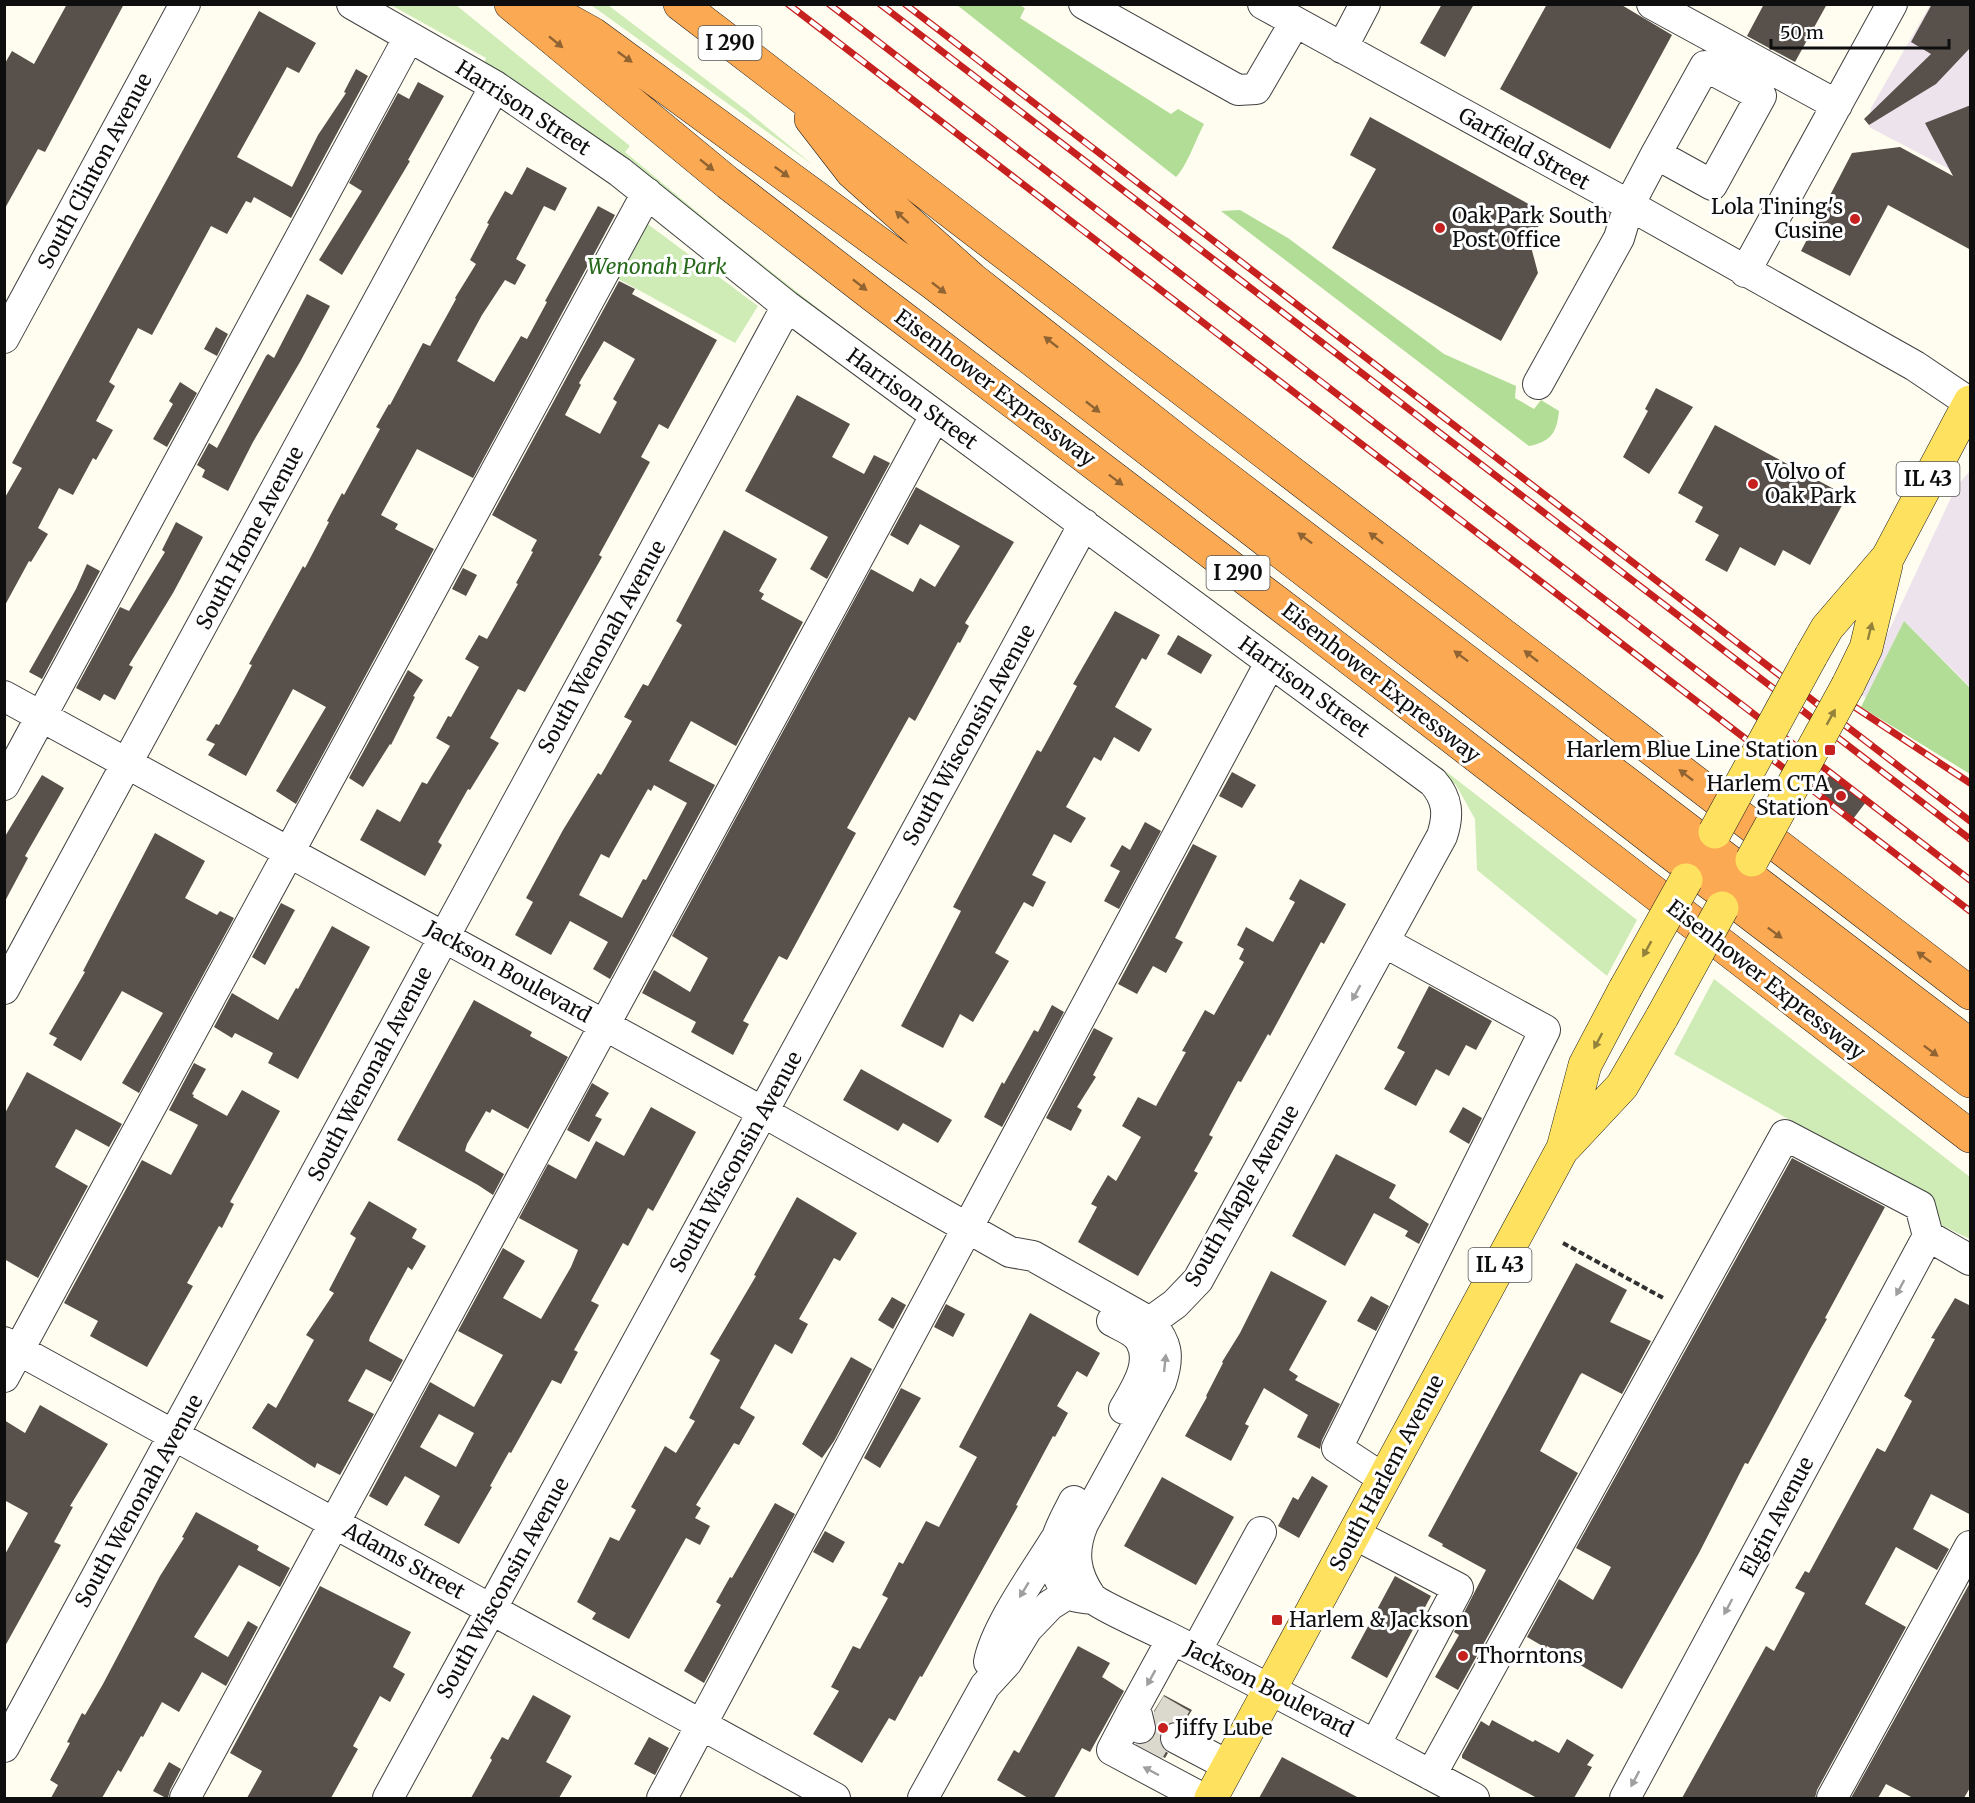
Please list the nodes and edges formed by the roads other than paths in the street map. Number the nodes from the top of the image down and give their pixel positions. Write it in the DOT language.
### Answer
graph roads {
  1 [pos="185,4"];
  2 [pos="352,4"];
  3 [pos="511,4"];
  4 [pos="539,4"];
  5 [pos="680,4"];
  6 [pos="1084,4"];
  7 [pos="1263,4"];
  8 [pos="1365,4"];
  9 [pos="1652,4"];
  10 [pos="1892,4"];
  11 [pos="1295,22"];
  12 [pos="409,37"];
  13 [pos="1342,48"];
  14 [pos="780,81"];
  15 [pos="495,86"];
  16 [pos="1837,105"];
  17 [pos="1656,154"];
  18 [pos="647,193"];
  19 [pos="1629,205"];
  20 [pos="1745,272"];
  21 [pos="787,306"];
  22 [pos="4,338"];
  23 [pos="1538,384"];
  24 [pos="1970,403"];
  25 [pos="935,416"];
  26 [pos="1084,524"];
  27 [pos="1888,557"];
  28 [pos="1270,663"];
  29 [pos="4,696"];
  30 [pos="42,716"];
  31 [pos="128,763"];
  32 [pos="4,785"];
  33 [pos="1448,818"];
  34 [pos="290,852"];
  35 [pos="1700,856"];
  36 [pos="1737,884"];
  37 [pos="444,937"];
  38 [pos="1384,942"];
  39 [pos="4,989"];
  40 [pos="1971,993"];
  41 [pos="604,1025"];
  42 [pos="1971,1045"];
  43 [pos="1971,1081"];
  44 [pos="763,1112"];
  45 [pos="1971,1136"];
  46 [pos="1563,1148"];
  47 [pos="967,1227"];
  48 [pos="1928,1236"];
  49 [pos="1971,1260"];
  50 [pos="1142,1327"];
  51 [pos="12,1346"];
  52 [pos="4,1377"];
  53 [pos="175,1435"];
  54 [pos="1384,1479"];
  55 [pos="334,1523"];
  56 [pos="1261,1532"];
  57 [pos="1354,1534"];
  58 [pos="1055,1540"];
  59 [pos="1971,1546"];
  60 [pos="1079,1586"];
  61 [pos="492,1610"];
  62 [pos="1184,1645"];
  63 [pos="985,1686"];
  64 [pos="1271,1688"];
  65 [pos="701,1725"];
  66 [pos="1182,1741"];
  67 [pos="1375,1745"];
  68 [pos="4,1747"];
  69 [pos="1229,1766"];
  70 [pos="1431,1775"];
  71 [pos="185,1798"];
  72 [pos="388,1798"];
  73 [pos="662,1798"];
  74 [pos="835,1798"];
  75 [pos="923,1798"];
  76 [pos="1202,1798"];
  77 [pos="1211,1798"];
  78 [pos="1474,1798"];
  79 [pos="1625,1798"];
  80 [pos="1832,1798"];
  1 -- 22 [label="street, South Clinton Avenue"];
  2 -- 12 [label="street, Harrison Street"];
  3 -- 45 [label="highway, Eisenhower Expressway / I 290, one-way"];
  4 -- 35 [label="highway, one-way"];
  5 -- 14 [label="highway, I 290"];
  6 -- 11 [label="street"];
  7 -- 11 [label="street, Garfield Street"];
  8 -- 13 [label="street"];
  9 -- 16 [label="street"];
  10 -- 16 [label="street"];
  11 -- 13 [label="street, Garfield Street"];
  12 -- 15 [label="street, Harrison Street"];
  12 -- 30 [label="street"];
  13 -- 19 [label="street, Garfield Street"];
  35 -- 14 [label="highway, one-way"];
  40 -- 14 [label="highway, I 290, one-way"];
  15 -- 18 [label="street, Harrison Street"];
  15 -- 31 [label="street, South Home Avenue"];
  16 -- 20 [label="street"];
  17 -- 19 [label="street"];
  18 -- 21 [label="street, Harrison Street"];
  18 -- 34 [label="street"];
  19 -- 20 [label="street, Garfield Street"];
  19 -- 23 [label="street"];
  20 -- 24 [label="street, Garfield Street"];
  21 -- 25 [label="street, Harrison Street"];
  21 -- 37 [label="street, South Wenonah Avenue"];
  24 -- 27 [label="main road, South Harlem Avenue / IL 43"];
  25 -- 26 [label="street, Harrison Street"];
  25 -- 41 [label="street"];
  26 -- 28 [label="street, Harrison Street"];
  26 -- 44 [label="street, South Wisconsin Avenue"];
  27 -- 35 [label="main road, South Harlem Avenue / IL 43, bridge"];
  36 -- 27 [label="main road, South Harlem Avenue / IL 43, one-way, bridge"];
  28 -- 33 [label="street, Harrison Street"];
  28 -- 47 [label="street"];
  29 -- 30 [label="street, Jackson Boulevard"];
  30 -- 31 [label="street, Jackson Boulevard"];
  30 -- 32 [label="street"];
  31 -- 34 [label="street, Jackson Boulevard"];
  31 -- 39 [label="street, South Home Avenue"];
  33 -- 38 [label="street, South Maple Avenue"];
  34 -- 37 [label="street, Jackson Boulevard"];
  34 -- 51 [label="street"];
  35 -- 36 [label="highway"];
  35 -- 46 [label="main road, South Harlem Avenue / IL 43, one-way, bridge"];
  36 -- 42 [label="highway"];
  36 -- 43 [label="highway, one-way"];
  36 -- 46 [label="main road, South Harlem Avenue / IL 43, bridge"];
  37 -- 41 [label="street, Jackson Boulevard"];
  37 -- 53 [label="street, South Wenonah Avenue"];
  38 -- 50 [label="street, South Maple Avenue, one-way"];
  38 -- 54 [label="street"];
  41 -- 44 [label="street, Jackson Boulevard"];
  41 -- 55 [label="street"];
  44 -- 47 [label="street, Jackson Boulevard"];
  44 -- 61 [label="street, South Wisconsin Avenue"];
  46 -- 54 [label="main road, South Harlem Avenue / IL 43"];
  47 -- 50 [label="street, Jackson Boulevard"];
  47 -- 65 [label="street"];
  48 -- 49 [label="street"];
  48 -- 70 [label="street"];
  48 -- 79 [label="street, Elgin Avenue, one-way"];
  50 -- 58 [label="street"];
  60 -- 50 [label="street, one-way"];
  51 -- 52 [label="street"];
  51 -- 53 [label="street, Adams Street"];
  53 -- 55 [label="street, Adams Street"];
  53 -- 68 [label="street, South Wenonah Avenue"];
  54 -- 57 [label="main road, South Harlem Avenue / IL 43"];
  55 -- 61 [label="street, Adams Street"];
  55 -- 71 [label="street"];
  56 -- 62 [label="street"];
  57 -- 64 [label="main road, South Harlem Avenue / IL 43"];
  57 -- 67 [label="street"];
  58 -- 60 [label="street"];
  58 -- 63 [label="street, one-way"];
  59 -- 80 [label="street"];
  60 -- 62 [label="street, Jackson Boulevard"];
  60 -- 63 [label="street"];
  61 -- 65 [label="street, Adams Street"];
  61 -- 72 [label="street, South Wisconsin Avenue"];
  62 -- 64 [label="street, Jackson Boulevard"];
  62 -- 76 [label="street"];
  63 -- 75 [label="street"];
  64 -- 67 [label="street, Jackson Boulevard"];
  64 -- 69 [label="main road, South Harlem Avenue / IL 43"];
  65 -- 73 [label="street"];
  65 -- 74 [label="street, Adams Street"];
  66 -- 69 [label="street"];
  67 -- 70 [label="street, Jackson Boulevard"];
  69 -- 77 [label="main road, South Harlem Avenue / IL 43"];
  70 -- 78 [label="street, Jackson Boulevard"];
}
